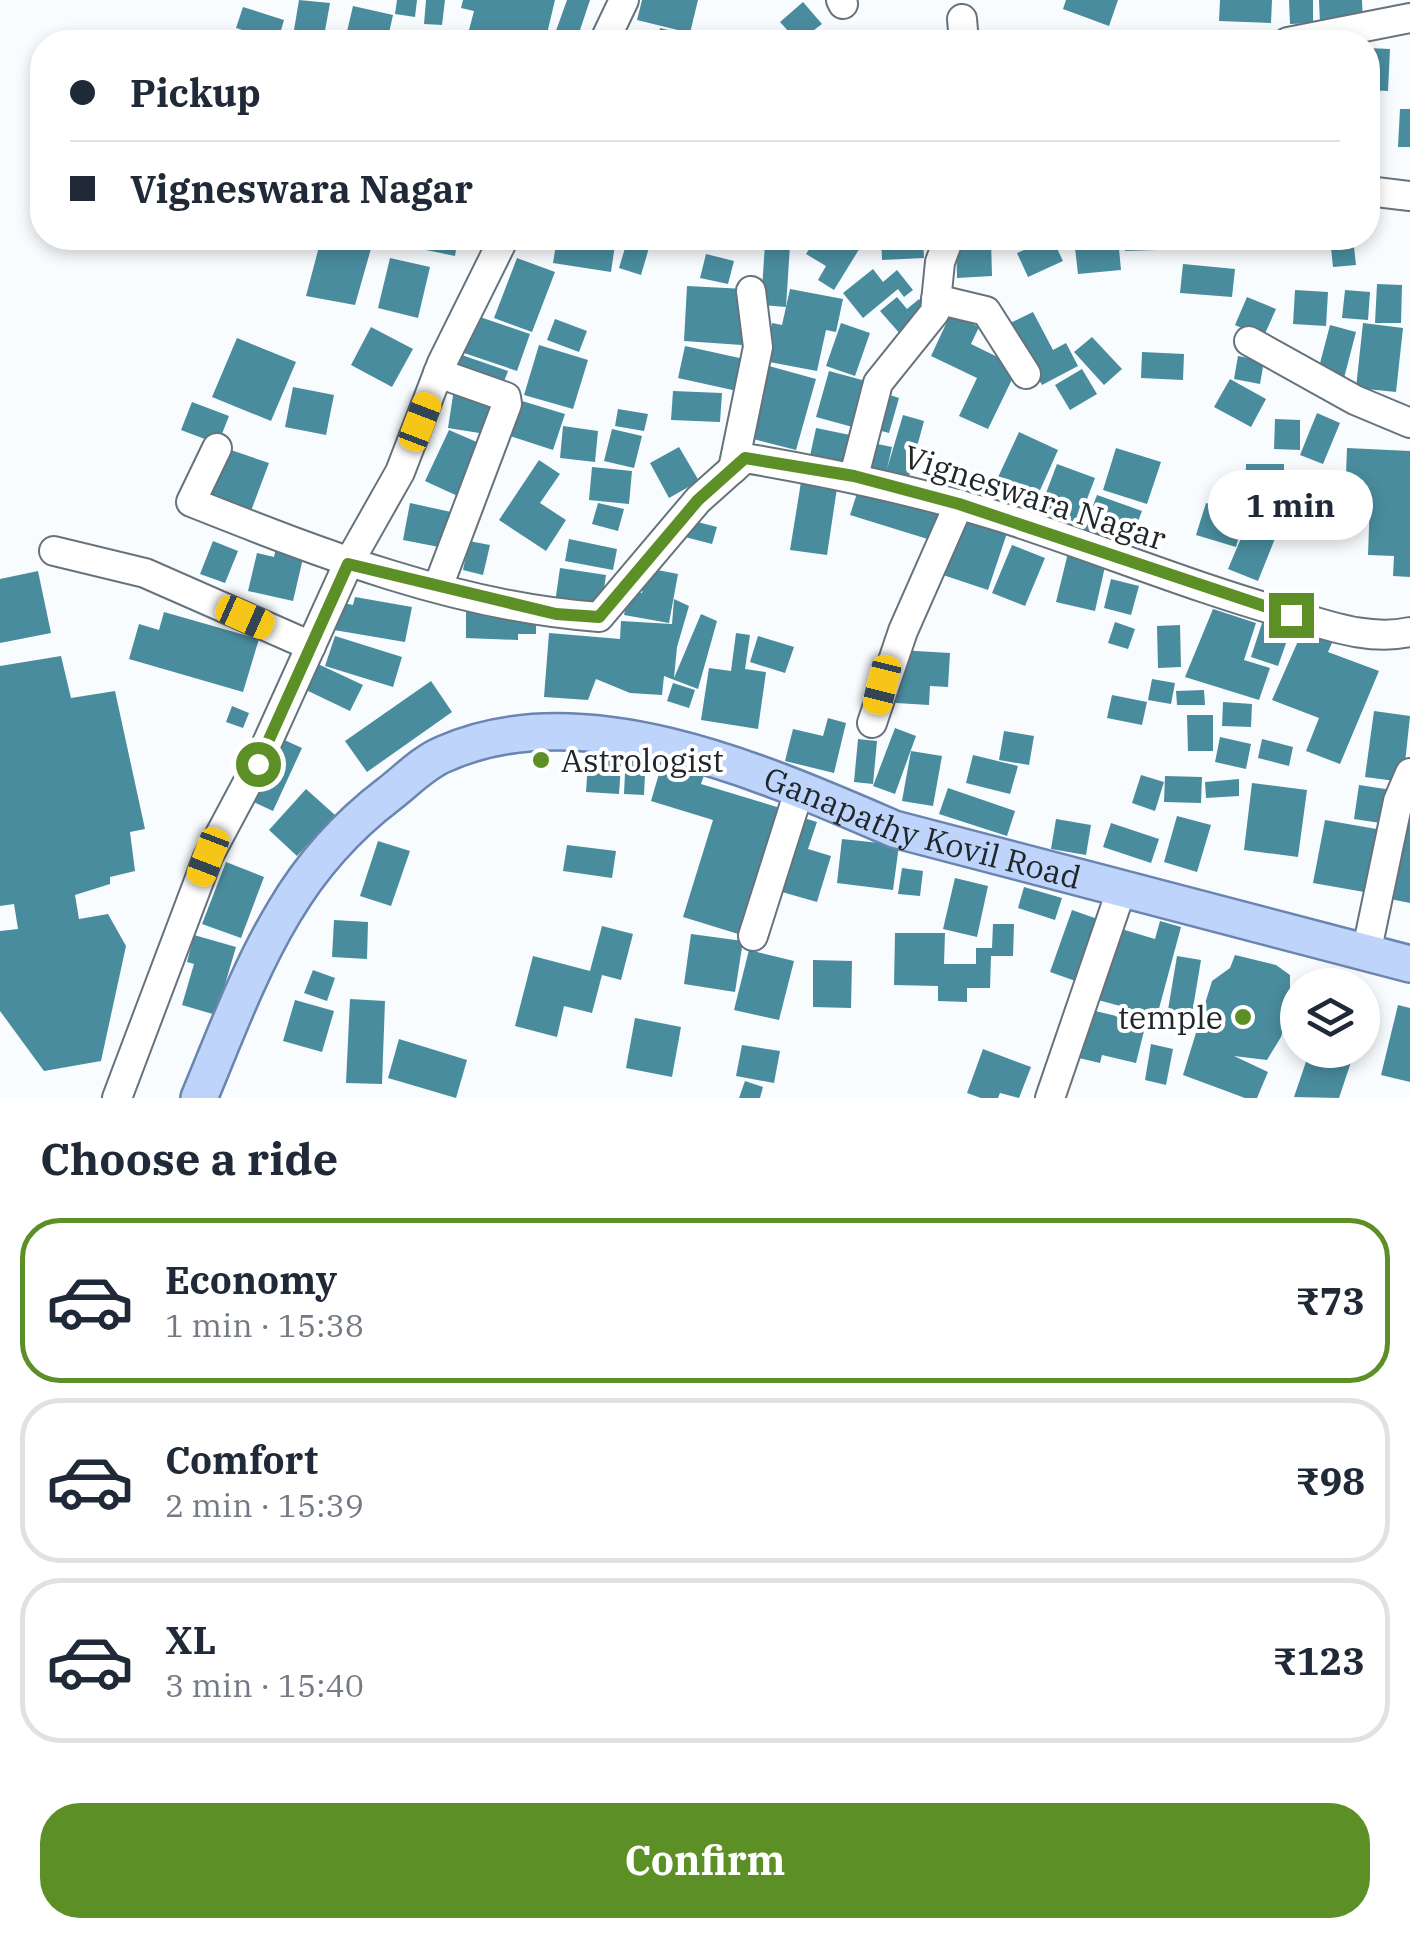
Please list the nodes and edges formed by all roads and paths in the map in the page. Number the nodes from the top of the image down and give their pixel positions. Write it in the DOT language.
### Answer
graph roads {
  1 [pos="624,0"];
  2 [pos="1410,18"];
  3 [pos="610,30"];
  4 [pos="1349,30"];
  5 [pos="1380,192"];
  6 [pos="1410,196"];
  7 [pos="498,250"];
  8 [pos="946,250"];
  9 [pos="751,291"];
  10 [pos="936,299"];
  11 [pos="1249,341"];
  12 [pos="438,372"];
  13 [pos="1026,374"];
  14 [pos="1410,422"];
  15 [pos="217,448"];
  16 [pos="733,470"];
  17 [pos="854,476"];
  18 [pos="959,504"];
  19 [pos="54,551"];
  20 [pos="348,564"];
  21 [pos="438,586"];
  22 [pos="1410,632"];
  23 [pos="312,646"];
  24 [pos="872,723"];
  25 [pos="1410,773"];
  26 [pos="799,792"];
  27 [pos="1122,888"];
  28 [pos="753,936"];
  29 [pos="1366,954"];
  30 [pos="1410,964"];
  31 [pos="117,1098"];
  32 [pos="199,1098"];
  33 [pos="1050,1098"];
  1 -- 3 [label="street"];
  2 -- 4 [label="street"];
  5 -- 6 [label="street"];
  7 -- 12 [label="street"];
  8 -- 10 [label="street"];
  9 -- 16 [label="street"];
  10 -- 13 [label="street"];
  10 -- 17 [label="street"];
  11 -- 14 [label="street"];
  12 -- 20 [label="street"];
  12 -- 21 [label="street"];
  15 -- 20 [label="street"];
  16 -- 17 [label="street, Vigneswara Nagar"];
  16 -- 21 [label="street"];
  17 -- 18 [label="street, Vigneswara Nagar"];
  18 -- 22 [label="street, Vigneswara Nagar"];
  18 -- 24 [label="street"];
  19 -- 23 [label="street"];
  20 -- 21 [label="street"];
  20 -- 23 [label="street"];
  23 -- 31 [label="street"];
  25 -- 29 [label="street"];
  26 -- 27 [label="main road, Ganapathy Kovil Road"];
  26 -- 28 [label="street"];
  26 -- 32 [label="main road, Ganapathy Kovil Road"];
  27 -- 29 [label="main road, Ganapathy Kovil Road"];
  27 -- 33 [label="street"];
  29 -- 30 [label="main road, Ganapathy Kovil Road"];
}
